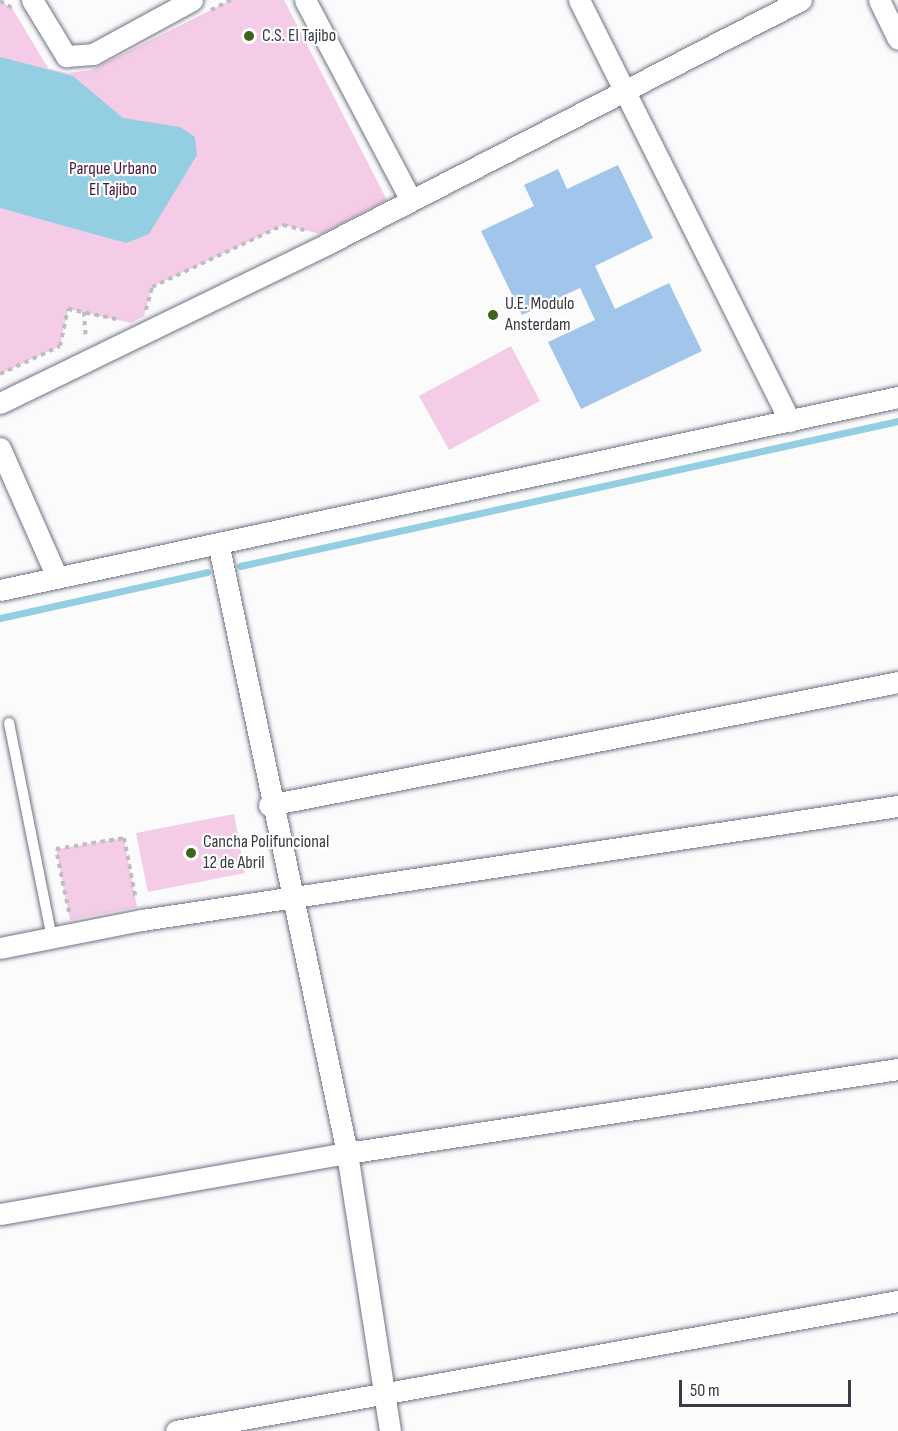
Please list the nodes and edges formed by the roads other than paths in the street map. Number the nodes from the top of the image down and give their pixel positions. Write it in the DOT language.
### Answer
graph roads {
  1 [pos="32,0"];
  2 [pos="192,0"];
  3 [pos="305,0"];
  4 [pos="579,0"];
  5 [pos="801,0"];
  6 [pos="879,0"];
  7 [pos="898,39"];
  8 [pos="621,88"];
  9 [pos="410,198"];
  10 [pos="898,397"];
  11 [pos="0,403"];
  12 [pos="790,421"];
  13 [pos="0,448"];
  14 [pos="219,547"];
  15 [pos="57,577"];
  16 [pos="0,590"];
  17 [pos="898,682"];
  18 [pos="9,723"];
  19 [pos="269,806"];
  20 [pos="898,806"];
  21 [pos="292,899"];
  22 [pos="52,938"];
  23 [pos="0,948"];
  24 [pos="898,1069"];
  25 [pos="346,1153"];
  26 [pos="0,1214"];
  27 [pos="898,1301"];
  28 [pos="385,1392"];
  29 [pos="176,1431"];
  30 [pos="390,1431"];
  1 -- 2 [label="street"];
  3 -- 9 [label="street"];
  4 -- 8 [label="street"];
  5 -- 8 [label="street"];
  6 -- 7 [label="street"];
  8 -- 9 [label="street"];
  8 -- 12 [label="street"];
  9 -- 11 [label="street"];
  10 -- 12 [label="street"];
  12 -- 14 [label="street"];
  13 -- 15 [label="street"];
  14 -- 15 [label="street"];
  14 -- 19 [label="street"];
  15 -- 16 [label="street"];
  17 -- 19 [label="street"];
  18 -- 22 [label="lane"];
  19 -- 21 [label="street"];
  20 -- 21 [label="street"];
  21 -- 22 [label="street"];
  21 -- 25 [label="street"];
  22 -- 23 [label="street"];
  24 -- 25 [label="street"];
  25 -- 26 [label="street"];
  25 -- 28 [label="street"];
  27 -- 28 [label="street"];
  28 -- 29 [label="street"];
  28 -- 30 [label="street"];
}
